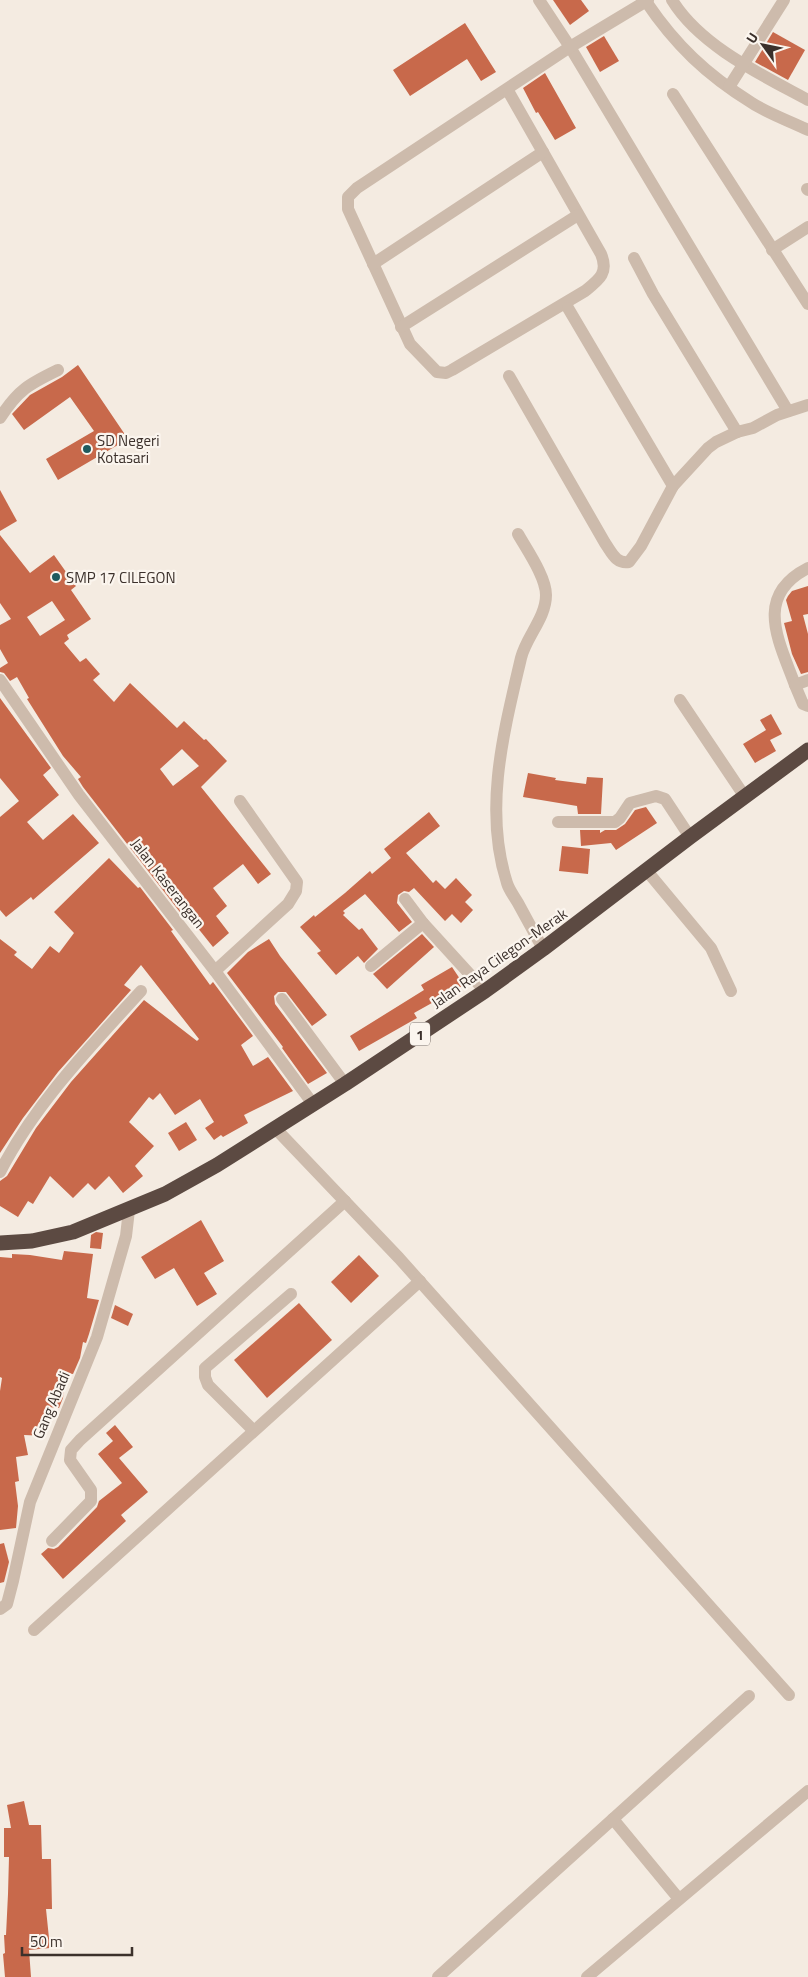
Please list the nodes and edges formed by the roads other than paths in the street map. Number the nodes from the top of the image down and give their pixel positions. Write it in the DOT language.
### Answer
graph roads {
  1 [pos="539,0"];
  2 [pos="646,0"];
  3 [pos="672,0"];
  4 [pos="784,0"];
  5 [pos="790,0"];
  6 [pos="794,0"];
  7 [pos="570,48"];
  8 [pos="742,64"];
  9 [pos="729,87"];
  10 [pos="508,89"];
  11 [pos="673,94"];
  12 [pos="808,100"];
  13 [pos="808,130"];
  14 [pos="543,152"];
  15 [pos="578,215"];
  16 [pos="808,227"];
  17 [pos="772,250"];
  18 [pos="634,258"];
  19 [pos="373,264"];
  20 [pos="808,304"];
  21 [pos="568,308"];
  22 [pos="401,327"];
  23 [pos="58,370"];
  24 [pos="509,376"];
  25 [pos="808,405"];
  26 [pos="788,411"];
  27 [pos="0,418"];
  28 [pos="737,432"];
  29 [pos="673,486"];
  30 [pos="518,534"];
  31 [pos="808,568"];
  32 [pos="0,680"];
  33 [pos="808,680"];
  34 [pos="795,685"];
  35 [pos="680,700"];
  36 [pos="808,706"];
  37 [pos="805,752"];
  38 [pos="745,797"];
  39 [pos="240,801"];
  40 [pos="558,822"];
  41 [pos="690,837"];
  42 [pos="647,871"];
  43 [pos="405,899"];
  44 [pos="423,923"];
  45 [pos="543,950"];
  46 [pos="371,966"];
  47 [pos="215,971"];
  48 [pos="141,991"];
  49 [pos="485,991"];
  50 [pos="731,991"];
  51 [pos="282,999"];
  52 [pos="345,1084"];
  53 [pos="313,1104"];
  54 [pos="275,1128"];
  55 [pos="0,1172"];
  56 [pos="345,1201"];
  57 [pos="128,1210"];
  58 [pos="0,1243"];
  59 [pos="420,1281"];
  60 [pos="291,1294"];
  61 [pos="253,1430"];
  62 [pos="52,1541"];
  63 [pos="0,1609"];
  64 [pos="34,1630"];
  65 [pos="789,1695"];
  66 [pos="749,1696"];
  67 [pos="808,1791"];
  68 [pos="613,1819"];
  69 [pos="679,1898"];
  70 [pos="438,1977"];
  71 [pos="586,1977"];
  1 -- 7 [label="street"];
  2 -- 7 [label="street"];
  2 -- 9 [label="street"];
  3 -- 8 [label="street"];
  4 -- 8 [label="street"];
  5 -- 6 [label="street"];
  7 -- 10 [label="street"];
  7 -- 26 [label="street"];
  8 -- 9 [label="street"];
  8 -- 12 [label="street"];
  9 -- 13 [label="street"];
  10 -- 14 [label="street"];
  10 -- 19 [label="street"];
  11 -- 17 [label="street"];
  14 -- 15 [label="street"];
  14 -- 19 [label="street"];
  15 -- 22 [label="street"];
  15 -- 22 [label="street"];
  16 -- 17 [label="street"];
  17 -- 20 [label="street"];
  18 -- 28 [label="street"];
  19 -- 22 [label="street"];
  21 -- 29 [label="street"];
  23 -- 27 [label="street"];
  24 -- 29 [label="street"];
  25 -- 26 [label="street"];
  26 -- 28 [label="street"];
  28 -- 29 [label="street"];
  30 -- 45 [label="street"];
  31 -- 34 [label="street"];
  32 -- 47 [label="street, Jalan Kaserangan"];
  33 -- 34 [label="street"];
  34 -- 36 [label="street"];
  35 -- 38 [label="street"];
  37 -- 38 [label="highway, Jalan Raya Cilegon-Merak / 1"];
  38 -- 41 [label="highway, Jalan Raya Cilegon-Merak / 1"];
  39 -- 47 [label="street"];
  40 -- 41 [label="street"];
  41 -- 42 [label="highway, Jalan Raya Cilegon-Merak / 1"];
  42 -- 45 [label="highway, Jalan Raya Cilegon-Merak / 1"];
  42 -- 50 [label="street"];
  43 -- 44 [label="street"];
  44 -- 46 [label="street"];
  44 -- 49 [label="street"];
  45 -- 49 [label="highway, Jalan Raya Cilegon-Merak / 1"];
  47 -- 53 [label="street, Jalan Kaserangan"];
  48 -- 55 [label="street"];
  49 -- 52 [label="highway, Jalan Raya Cilegon-Merak / 1"];
  51 -- 52 [label="street"];
  52 -- 53 [label="highway, Jalan Raya Cilegon-Merak / 1"];
  53 -- 54 [label="highway, Jalan Raya Cilegon-Merak / 1"];
  54 -- 56 [label="street"];
  54 -- 57 [label="highway, Jalan Raya Cilegon-Merak / 1"];
  56 -- 59 [label="street"];
  56 -- 62 [label="street"];
  57 -- 58 [label="highway, Jalan Raya Cilegon-Merak / 1"];
  57 -- 63 [label="street, Gang Abadi"];
  59 -- 61 [label="street"];
  59 -- 65 [label="street"];
  60 -- 61 [label="street"];
  61 -- 64 [label="street"];
  66 -- 68 [label="street"];
  67 -- 69 [label="street"];
  68 -- 69 [label="street"];
  68 -- 70 [label="street"];
  69 -- 71 [label="street"];
}
